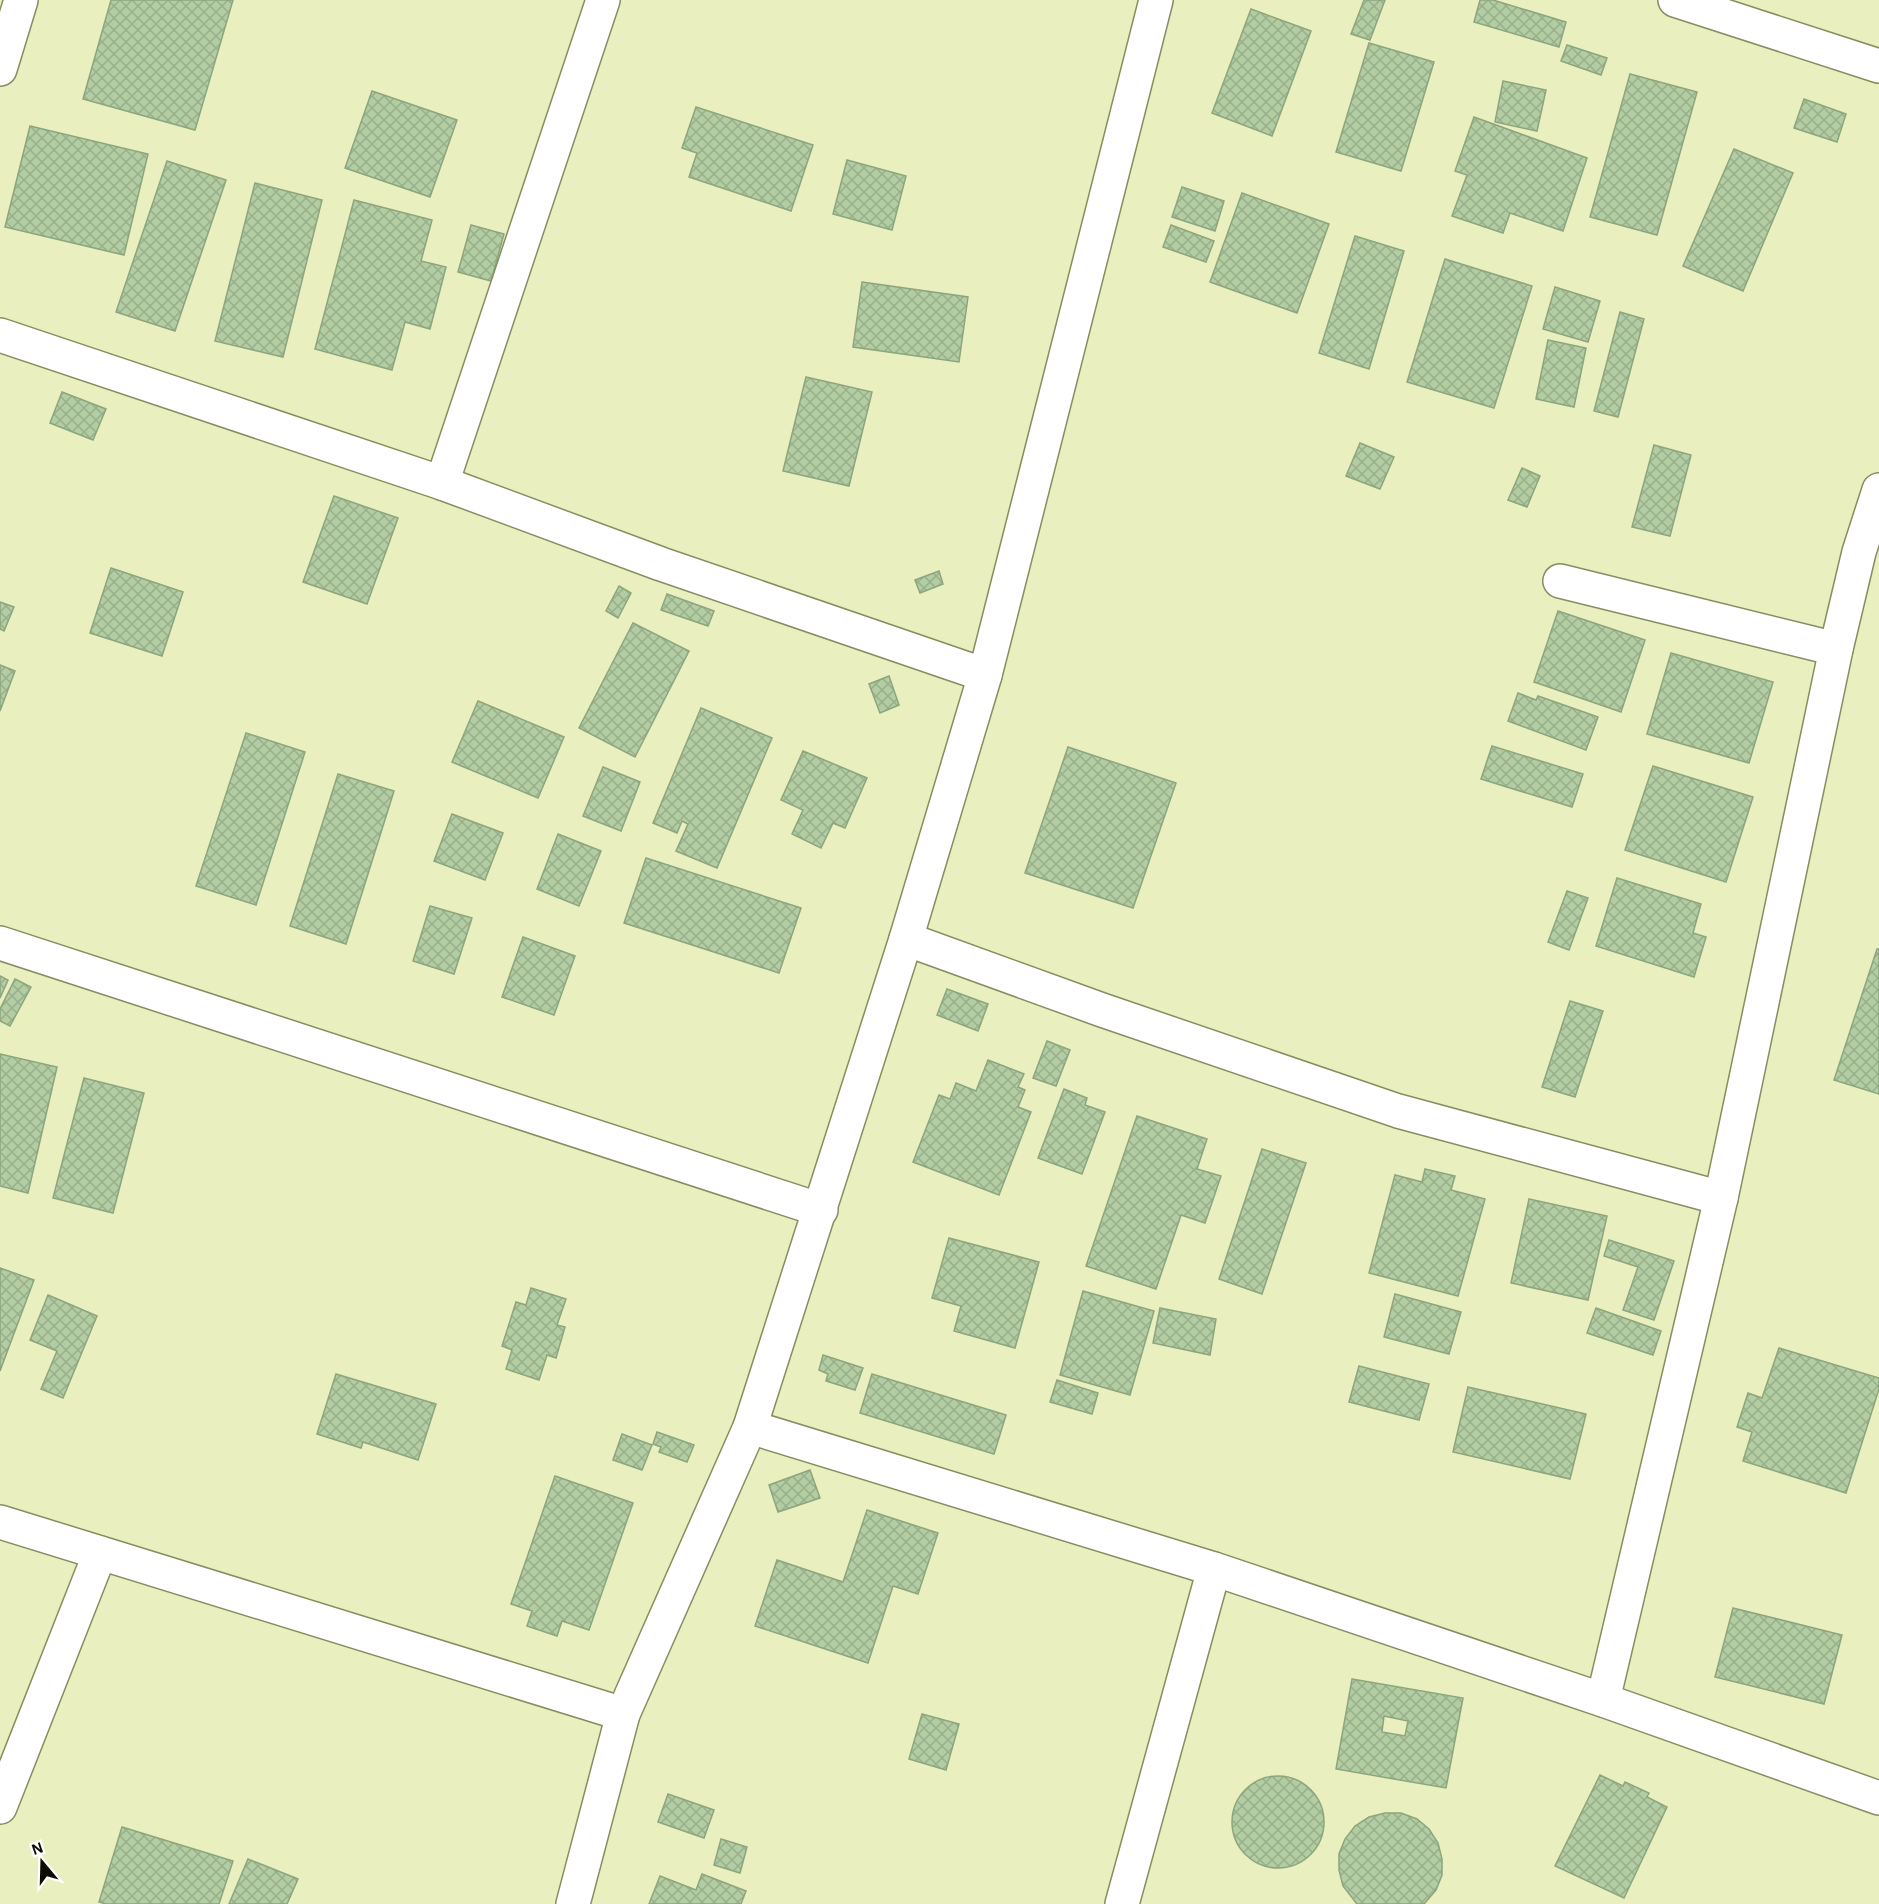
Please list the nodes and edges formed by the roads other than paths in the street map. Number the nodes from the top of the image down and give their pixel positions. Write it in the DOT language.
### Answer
graph roads {
  1 [pos="21,0"];
  2 [pos="603,0"];
  3 [pos="1156,0"];
  4 [pos="1687,2"];
  5 [pos="1879,66"];
  6 [pos="0,69"];
  7 [pos="0,335"];
  8 [pos="442,483"];
  9 [pos="1879,490"];
  10 [pos="1560,581"];
  11 [pos="1836,649"];
  12 [pos="985,675"];
  13 [pos="906,939"];
  14 [pos="0,943"];
  15 [pos="1721,1198"];
  16 [pos="821,1210"];
  17 [pos="750,1427"];
  18 [pos="0,1522"];
  19 [pos="100,1552"];
  20 [pos="1214,1569"];
  21 [pos="1603,1700"];
  22 [pos="623,1714"];
  23 [pos="1879,1798"];
  24 [pos="0,1807"];
  25 [pos="573,1904"];
  26 [pos="1122,1904"];
  1 -- 6 [label="street"];
  2 -- 8 [label="street"];
  3 -- 12 [label="street"];
  4 -- 5 [label="street"];
  7 -- 8 [label="street"];
  8 -- 12 [label="street"];
  9 -- 11 [label="street"];
  10 -- 11 [label="street"];
  11 -- 15 [label="street"];
  12 -- 13 [label="street"];
  13 -- 15 [label="street"];
  13 -- 16 [label="street"];
  14 -- 16 [label="street"];
  15 -- 21 [label="street"];
  16 -- 17 [label="street"];
  17 -- 20 [label="street"];
  17 -- 22 [label="street"];
  18 -- 19 [label="street"];
  19 -- 22 [label="street"];
  19 -- 24 [label="street"];
  20 -- 21 [label="street"];
  20 -- 26 [label="street"];
  21 -- 23 [label="street"];
  22 -- 25 [label="street"];
}
